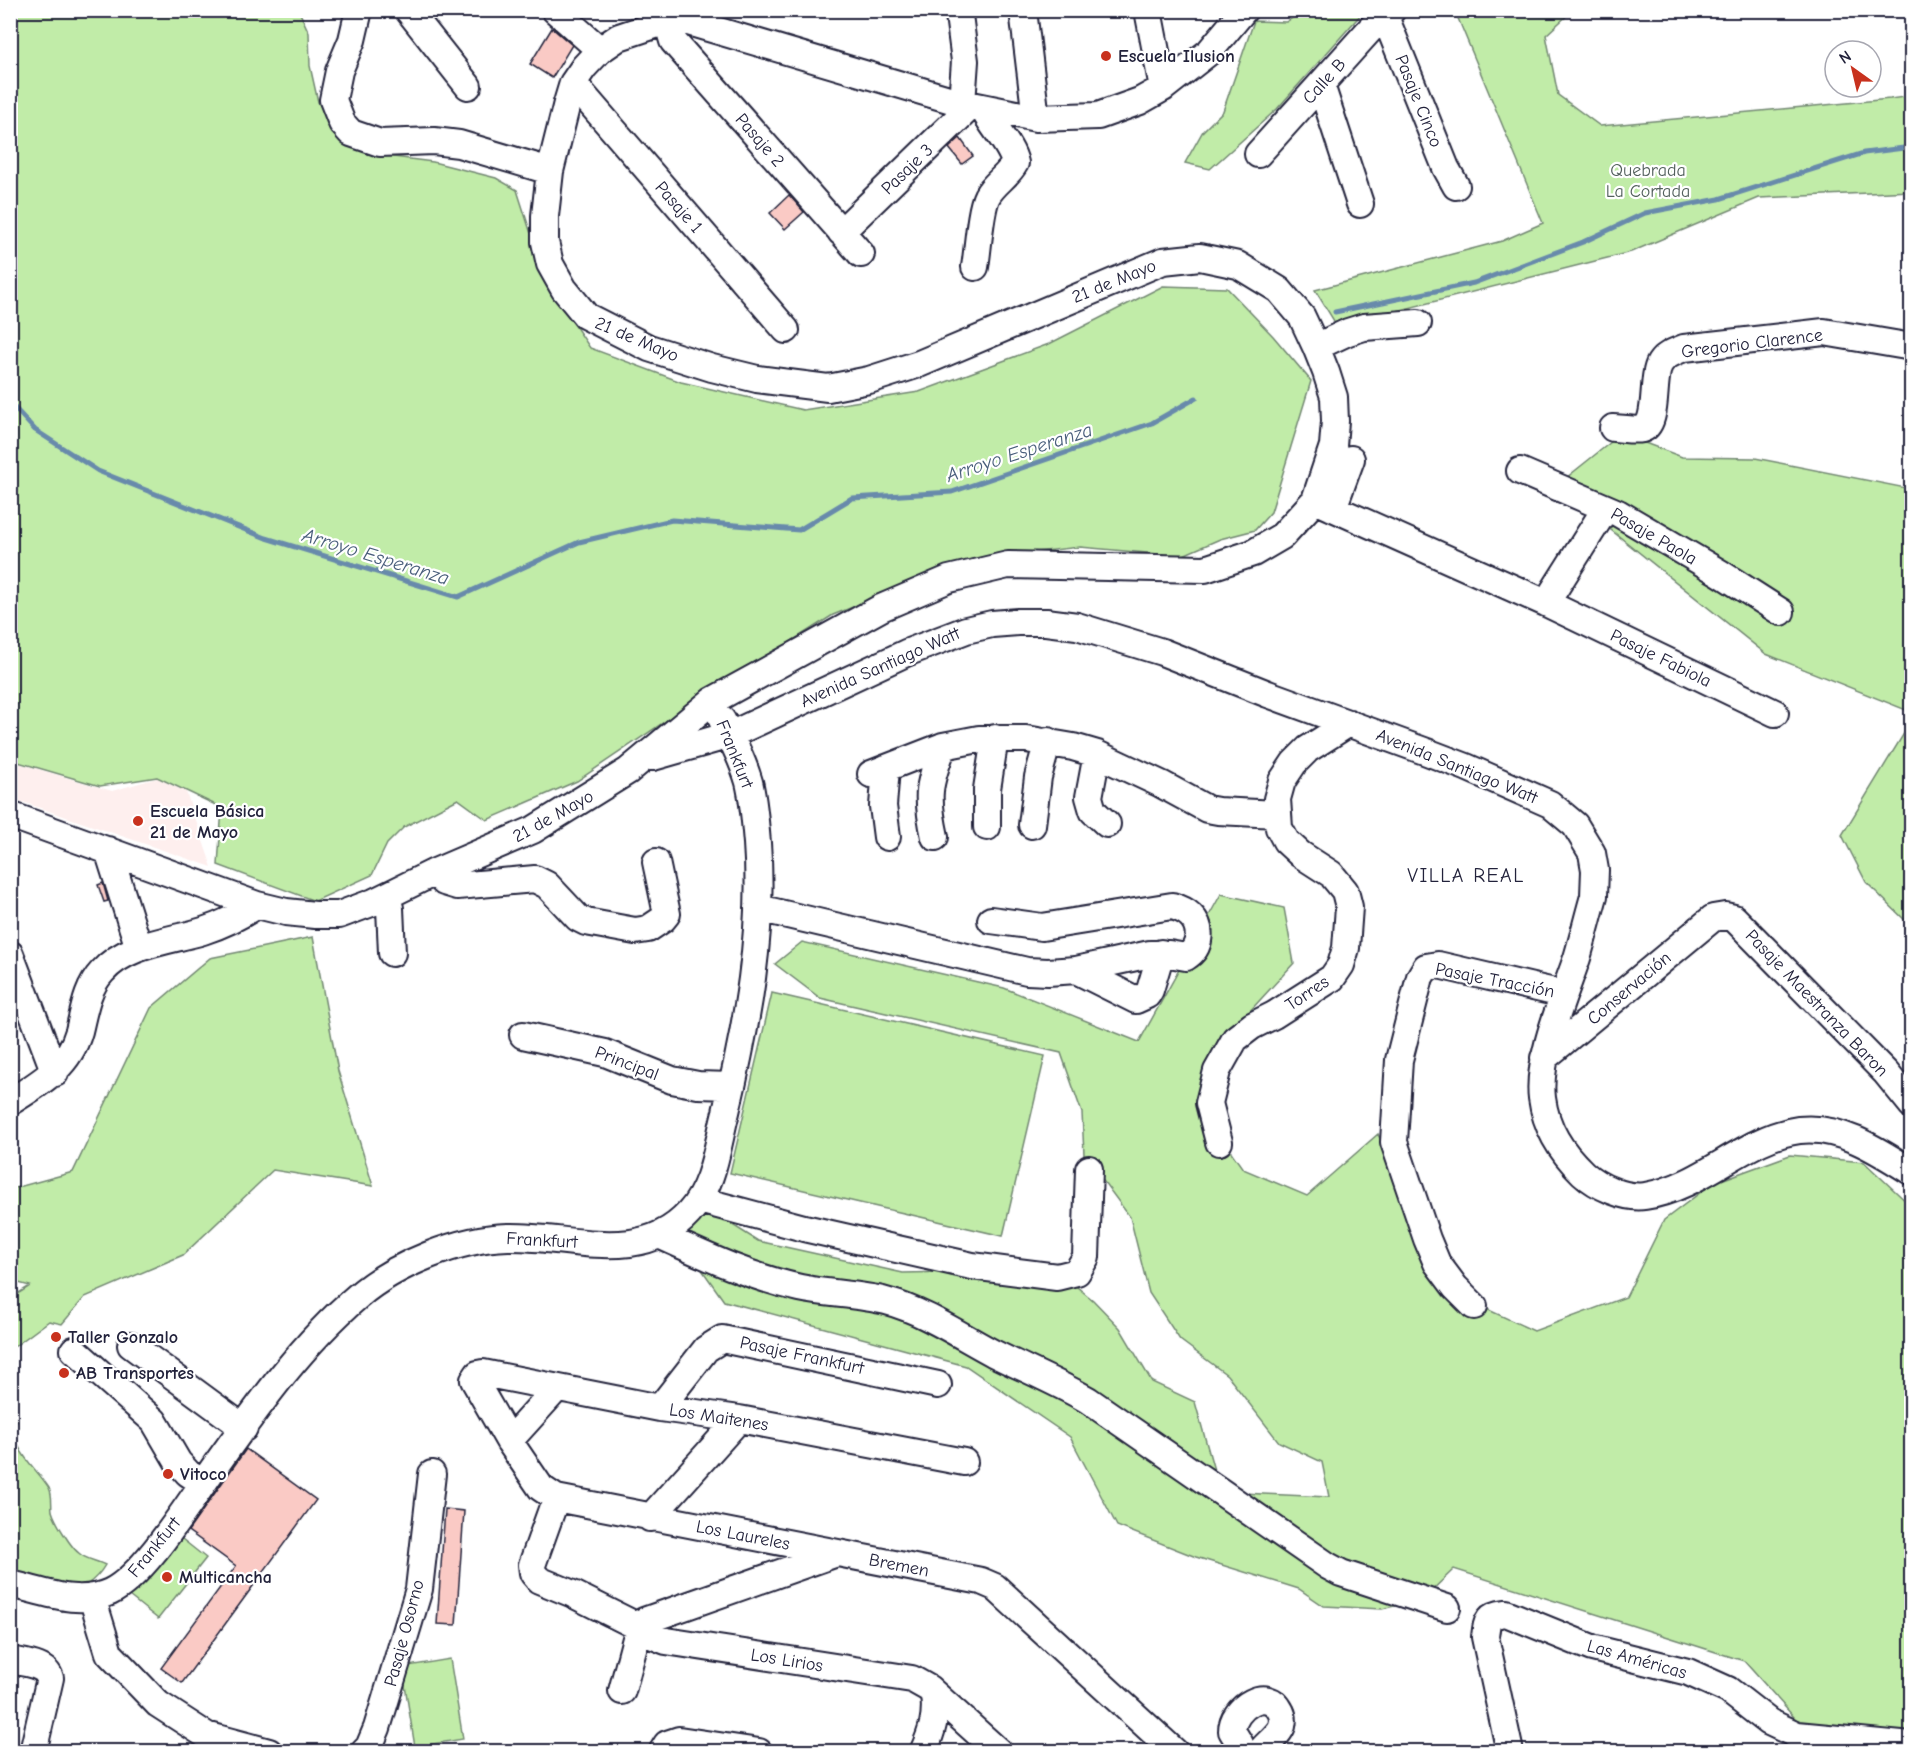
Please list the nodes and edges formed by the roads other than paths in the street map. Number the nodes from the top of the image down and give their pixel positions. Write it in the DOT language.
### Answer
graph roads {
  1 [pos="359,10"];
  2 [pos="408,10"];
  3 [pos="1023,10"];
  4 [pos="1148,10"];
  5 [pos="1244,10"];
  6 [pos="1388,12"];
  7 [pos="569,15"];
  8 [pos="959,15"];
  9 [pos="667,21"];
  10 [pos="600,50"];
  11 [pos="573,83"];
  12 [pos="1321,85"];
  13 [pos="468,86"];
  14 [pos="1163,88"];
  15 [pos="972,105"];
  16 [pos="1036,118"];
  17 [pos="1258,154"];
  18 [pos="550,171"];
  19 [pos="1456,186"];
  20 [pos="1360,204"];
  21 [pos="841,232"];
  22 [pos="861,254"];
  23 [pos="975,267"];
  24 [pos="1418,323"];
  25 [pos="786,330"];
  26 [pos="1316,347"];
  27 [pos="1911,347"];
  28 [pos="1613,428"];
  29 [pos="1351,459"];
  30 [pos="1520,471"];
  31 [pos="1324,504"];
  32 [pos="1606,508"];
  33 [pos="1546,603"];
  34 [pos="1781,612"];
  35 [pos="712,701"];
  36 [pos="1321,713"];
  37 [pos="1775,713"];
  38 [pos="1349,723"];
  39 [pos="730,735"];
  40 [pos="995,738"];
  41 [pos="1048,741"];
  42 [pos="943,746"];
  43 [pos="1308,749"];
  44 [pos="1097,754"];
  45 [pos="644,759"];
  46 [pos="1277,814"];
  47 [pos="10,815"];
  48 [pos="1032,825"];
  49 [pos="1107,825"];
  50 [pos="987,827"];
  51 [pos="887,837"];
  52 [pos="936,837"];
  53 [pos="108,850"];
  54 [pos="656,862"];
  55 [pos="435,872"];
  56 [pos="257,905"];
  57 [pos="758,908"];
  58 [pos="358,909"];
  59 [pos="1713,918"];
  60 [pos="991,920"];
  61 [pos="139,948"];
  62 [pos="392,953"];
  63 [pos="1161,953"];
  64 [pos="10,954"];
  65 [pos="1076,970"];
  66 [pos="1563,994"];
  67 [pos="523,1035"];
  68 [pos="1545,1058"];
  69 [pos="55,1073"];
  70 [pos="732,1086"];
  71 [pos="10,1102"];
  72 [pos="1911,1105"];
  73 [pos="1219,1142"];
  74 [pos="1089,1169"];
  75 [pos="1911,1172"];
  76 [pos="699,1200"];
  77 [pos="658,1235"];
  78 [pos="1474,1306"];
  79 [pos="130,1345"];
  80 [pos="74,1350"];
  81 [pos="938,1385"];
  82 [pos="557,1388"];
  83 [pos="660,1408"];
  84 [pos="739,1419"];
  85 [pos="243,1428"];
  86 [pos="509,1441"];
  87 [pos="964,1462"];
  88 [pos="432,1474"];
  89 [pos="202,1483"];
  90 [pos="556,1498"];
  91 [pos="650,1518"];
  92 [pos="837,1552"];
  93 [pos="10,1584"];
  94 [pos="92,1597"];
  95 [pos="1447,1608"];
  96 [pos="639,1627"];
  97 [pos="10,1660"];
  98 [pos="622,1691"];
  99 [pos="934,1695"];
  100 [pos="959,1715"];
  101 [pos="1906,1748"];
  102 [pos="33,1752"];
  103 [pos="268,1752"];
  104 [pos="364,1752"];
  105 [pos="662,1752"];
  106 [pos="759,1752"];
  107 [pos="924,1752"];
  108 [pos="999,1752"];
  109 [pos="1175,1752"];
  110 [pos="1510,1752"];
  1 -- 18 [label="street"];
  2 -- 13 [label="street"];
  3 -- 16 [label="street"];
  4 -- 14 [label="street"];
  5 -- 14 [label="street, 21 de Mayo"];
  6 -- 12 [label="street, Calle B"];
  6 -- 19 [label="street, Pasaje Cinco"];
  7 -- 10 [label="street"];
  8 -- 15 [label="street"];
  9 -- 10 [label="street, 21 de Mayo"];
  9 -- 15 [label="street, 21 de Mayo"];
  9 -- 21 [label="street, Pasaje 2"];
  10 -- 11 [label="street, 21 de Mayo"];
  11 -- 18 [label="street, 21 de Mayo"];
  11 -- 25 [label="street, Pasaje 1"];
  12 -- 17 [label="street, Calle B"];
  12 -- 20 [label="street"];
  14 -- 16 [label="street, 21 de Mayo"];
  15 -- 16 [label="street, 21 de Mayo"];
  15 -- 21 [label="street, Pasaje 3"];
  15 -- 23 [label="street"];
  18 -- 26 [label="street, 21 de Mayo"];
  21 -- 22 [label="street, Pasaje 2"];
  24 -- 26 [label="street"];
  26 -- 31 [label="street, 21 de Mayo"];
  27 -- 28 [label="street, Gregorio Clarence"];
  29 -- 31 [label="street, 21 de Mayo"];
  30 -- 32 [label="street, Pasaje Paola"];
  31 -- 33 [label="street, Pasaje Fabiola"];
  31 -- 35 [label="street, 21 de Mayo"];
  32 -- 33 [label="street"];
  32 -- 34 [label="street, Pasaje Paola"];
  33 -- 37 [label="street, Pasaje Fabiola"];
  35 -- 39 [label="street, Frankfurt"];
  35 -- 45 [label="street, 21 de Mayo"];
  36 -- 38 [label="street, Avenida Santiago Watt"];
  36 -- 39 [label="street, Avenida Santiago Watt"];
  36 -- 43 [label="street, Torres"];
  38 -- 43 [label="street, Torres"];
  38 -- 66 [label="street, Avenida Santiago Watt"];
  39 -- 45 [label="street, Avenida Santiago Watt"];
  39 -- 57 [label="street, Frankfurt"];
  40 -- 41 [label="street"];
  40 -- 42 [label="street"];
  40 -- 50 [label="street"];
  41 -- 44 [label="street"];
  41 -- 48 [label="street"];
  42 -- 51 [label="street"];
  42 -- 52 [label="street"];
  43 -- 46 [label="street, Torres"];
  44 -- 46 [label="street"];
  44 -- 49 [label="street"];
  45 -- 55 [label="street, 21 de Mayo"];
  46 -- 73 [label="street, Torres"];
  47 -- 53 [label="street, 21 de Mayo"];
  53 -- 56 [label="street, 21 de Mayo"];
  53 -- 61 [label="street"];
  54 -- 55 [label="street"];
  55 -- 58 [label="street, 21 de Mayo"];
  56 -- 58 [label="street, 21 de Mayo"];
  56 -- 61 [label="street"];
  57 -- 65 [label="street"];
  57 -- 70 [label="street, Frankfurt"];
  58 -- 62 [label="street"];
  59 -- 68 [label="street, Conservación"];
  59 -- 72 [label="street, Pasaje Maestranza Baron"];
  60 -- 63 [label="street"];
  61 -- 69 [label="street"];
  63 -- 65 [label="street"];
  63 -- 65 [label="street"];
  64 -- 69 [label="street"];
  66 -- 68 [label="street, Avenida Santiago Watt"];
  66 -- 78 [label="street, Pasaje Tracción"];
  67 -- 70 [label="street, Principal"];
  68 -- 75 [label="street, Avenida Santiago Watt"];
  69 -- 71 [label="street"];
  70 -- 76 [label="street, Frankfurt"];
  74 -- 76 [label="street"];
  76 -- 77 [label="street, Frankfurt"];
  77 -- 85 [label="street, Frankfurt"];
  77 -- 95 [label="street"];
  79 -- 85 [label="street"];
  80 -- 89 [label="street"];
  81 -- 83 [label="street, Pasaje Frankfurt"];
  82 -- 83 [label="street, Los Maitenes"];
  82 -- 86 [label="street"];
  82 -- 86 [label="street, Los Maitenes"];
  83 -- 84 [label="street, Los Maitenes"];
  84 -- 87 [label="street, Los Maitenes"];
  84 -- 91 [label="street"];
  85 -- 89 [label="street, Frankfurt"];
  86 -- 90 [label="street"];
  88 -- 104 [label="street, Pasaje Osorno"];
  89 -- 94 [label="street, Frankfurt"];
  90 -- 91 [label="street, Los Laureles"];
  90 -- 96 [label="street, Los Lirios"];
  91 -- 92 [label="street, Los Laureles"];
  92 -- 96 [label="street"];
  92 -- 109 [label="street, Bremen"];
  93 -- 94 [label="street, Frankfurt"];
  94 -- 103 [label="street"];
  96 -- 98 [label="street"];
  96 -- 99 [label="street, Los Lirios"];
  97 -- 102 [label="street"];
  99 -- 100 [label="street, Los Lirios"];
  99 -- 107 [label="street"];
  100 -- 107 [label="street"];
  100 -- 108 [label="street, Los Lirios"];
  101 -- 110 [label="street, Las Américas"];
  105 -- 106 [label="street"];
}
